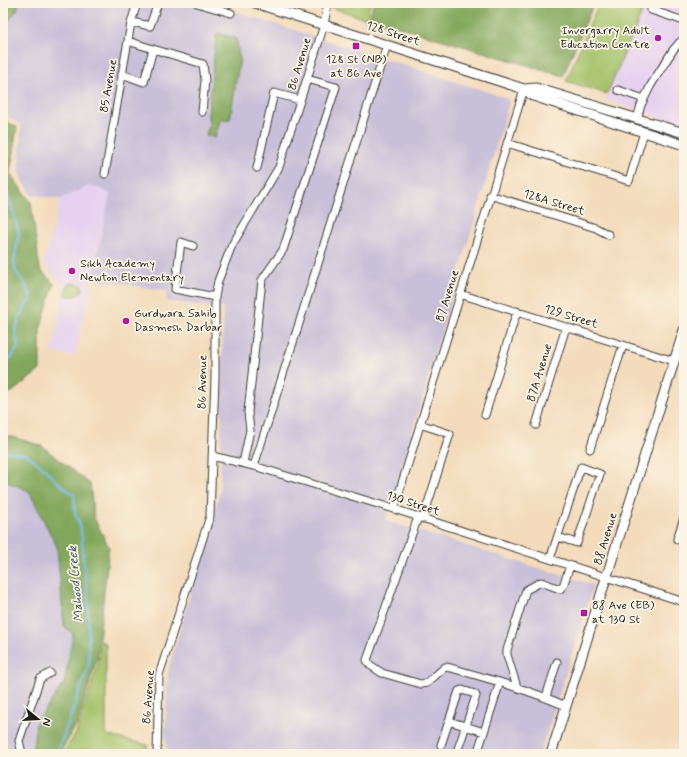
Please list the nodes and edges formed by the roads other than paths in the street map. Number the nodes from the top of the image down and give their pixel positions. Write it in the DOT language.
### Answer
graph roads {
  1 [pos="138,3"];
  2 [pos="158,3"];
  3 [pos="197,3"];
  4 [pos="255,3"];
  5 [pos="328,3"];
  6 [pos="655,3"];
  7 [pos="231,13"];
  8 [pos="684,21"];
  9 [pos="132,22"];
  10 [pos="324,24"];
  11 [pos="684,39"];
  12 [pos="128,41"];
  13 [pos="387,45"];
  14 [pos="153,48"];
  15 [pos="122,74"];
  16 [pos="307,79"];
  17 [pos="524,89"];
  18 [pos="618,90"];
  19 [pos="644,99"];
  20 [pos="300,100"];
  21 [pos="202,112"];
  22 [pos="637,119"];
  23 [pos="644,132"];
  24 [pos="684,133"];
  25 [pos="507,143"];
  26 [pos="684,145"];
  27 [pos="257,168"];
  28 [pos="105,174"];
  29 [pos="490,195"];
  30 [pos="609,235"];
  31 [pos="193,246"];
  32 [pos="460,294"];
  33 [pos="215,297"];
  34 [pos="517,311"];
  35 [pos="566,327"];
  36 [pos="684,330"];
  37 [pos="623,345"];
  38 [pos="674,361"];
  39 [pos="485,415"];
  40 [pos="420,424"];
  41 [pos="536,425"];
  42 [pos="590,449"];
  43 [pos="212,456"];
  44 [pos="243,463"];
  45 [pos="254,466"];
  46 [pos="394,509"];
  47 [pos="420,518"];
  48 [pos="684,518"];
  49 [pos="558,537"];
  50 [pos="684,542"];
  51 [pos="550,559"];
  52 [pos="570,566"];
  53 [pos="606,578"];
  54 [pos="684,602"];
  55 [pos="557,662"];
  56 [pos="50,672"];
  57 [pos="500,682"];
  58 [pos="517,688"];
  59 [pos="546,697"];
  60 [pos="566,706"];
  61 [pos="449,721"];
  62 [pos="466,726"];
  63 [pos="484,732"];
  64 [pos="441,745"];
  65 [pos="458,750"];
  66 [pos="20,754"];
  67 [pos="157,754"];
  68 [pos="477,754"];
  69 [pos="551,754"];
  1 -- 9 [label="street, 85 Avenue"];
  2 -- 9 [label="street"];
  3 -- 7 [label="street"];
  4 -- 10 [label="main road, 128 Street"];
  5 -- 10 [label="street, 86 Avenue"];
  6 -- 8 [label="street"];
  9 -- 12 [label="street, 85 Avenue"];
  10 -- 13 [label="main road, 128 Street"];
  10 -- 16 [label="street, 86 Avenue"];
  11 -- 19 [label="street"];
  12 -- 14 [label="street"];
  12 -- 15 [label="street, 85 Avenue"];
  13 -- 17 [label="main road, 128 Street"];
  13 -- 45 [label="street"];
  14 -- 15 [label="street"];
  14 -- 21 [label="street"];
  15 -- 28 [label="street, 85 Avenue"];
  16 -- 20 [label="street, 86 Avenue"];
  16 -- 44 [label="street"];
  17 -- 22 [label="main road, 128 Street"];
  17 -- 23 [label="main road, 128 Street"];
  17 -- 25 [label="street, 87 Avenue"];
  18 -- 19 [label="street"];
  19 -- 22 [label="street"];
  20 -- 27 [label="street"];
  20 -- 33 [label="street, 86 Avenue"];
  22 -- 24 [label="main road, 128 Street"];
  23 -- 25 [label="street"];
  23 -- 26 [label="main road, 128 Street"];
  25 -- 29 [label="street, 87 Avenue"];
  29 -- 30 [label="street, 128A Street"];
  29 -- 32 [label="street, 87 Avenue"];
  31 -- 33 [label="street"];
  32 -- 34 [label="street, 129 Street"];
  32 -- 40 [label="street, 87 Avenue"];
  33 -- 43 [label="street, 86 Avenue"];
  34 -- 35 [label="street, 129 Street"];
  34 -- 39 [label="street"];
  35 -- 37 [label="street, 129 Street"];
  35 -- 41 [label="street, 87A Avenue"];
  36 -- 38 [label="main road, 88 Avenue"];
  37 -- 38 [label="street, 129 Street"];
  37 -- 42 [label="street"];
  38 -- 53 [label="main road, 88 Avenue"];
  40 -- 46 [label="street, 87 Avenue"];
  40 -- 47 [label="street"];
  43 -- 44 [label="street, 130 Street"];
  43 -- 67 [label="street, 86 Avenue"];
  44 -- 45 [label="street, 130 Street"];
  45 -- 46 [label="street, 130 Street"];
  46 -- 47 [label="street, 130 Street"];
  47 -- 51 [label="street, 130 Street"];
  47 -- 57 [label="street"];
  48 -- 50 [label="street"];
  49 -- 49 [label="street"];
  49 -- 51 [label="street"];
  51 -- 52 [label="street, 130 Street"];
  52 -- 53 [label="street, 130 Street"];
  52 -- 58 [label="street"];
  53 -- 54 [label="street, 130 Street"];
  53 -- 60 [label="main road, 88 Avenue"];
  55 -- 59 [label="street"];
  56 -- 66 [label="street"];
  57 -- 58 [label="street"];
  57 -- 63 [label="street"];
  58 -- 59 [label="street"];
  59 -- 60 [label="street"];
  60 -- 69 [label="main road, 88 Avenue"];
  61 -- 62 [label="street"];
  61 -- 62 [label="street"];
  61 -- 64 [label="street"];
  62 -- 63 [label="street"];
  62 -- 65 [label="street"];
  63 -- 68 [label="street"];
}
